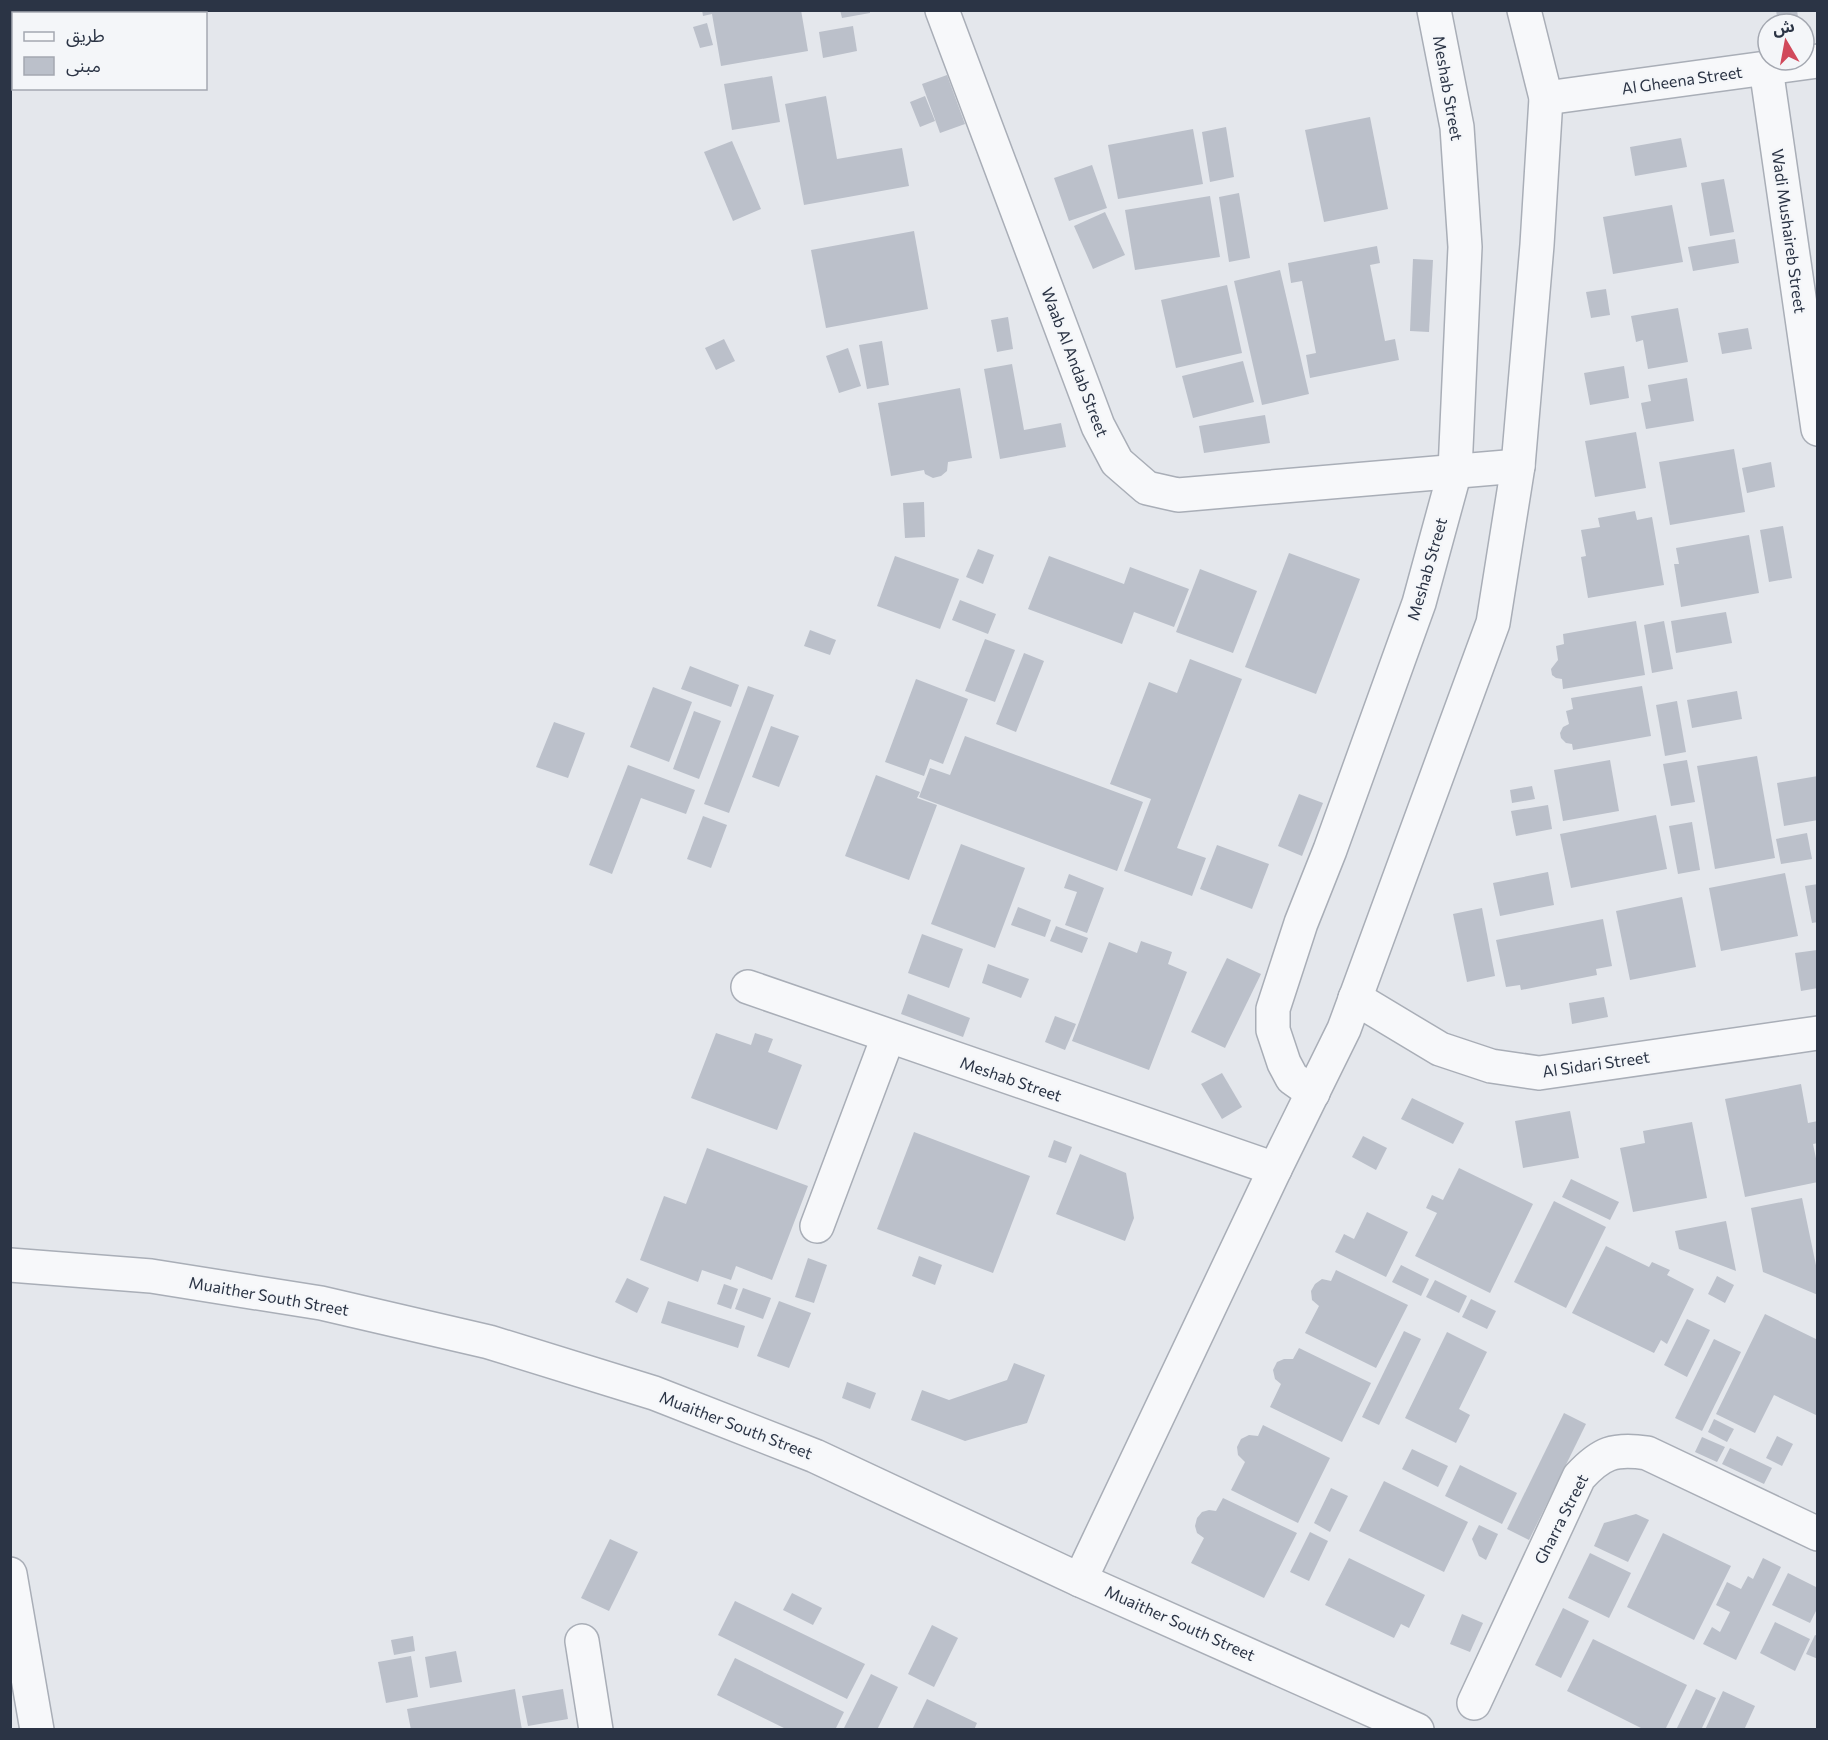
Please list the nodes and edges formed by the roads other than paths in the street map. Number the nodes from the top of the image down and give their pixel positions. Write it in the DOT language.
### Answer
graph roads {
  1 [pos="942,10"];
  2 [pos="1434,10"];
  3 [pos="1524,10"];
  4 [pos="1756,69"];
  5 [pos="1767,72"];
  6 [pos="1546,98"];
  7 [pos="1818,429"];
  8 [pos="1518,466"];
  9 [pos="1455,471"];
  10 [pos="748,987"];
  11 [pos="1355,998"];
  12 [pos="1818,1033"];
  13 [pos="888,1036"];
  14 [pos="1313,1093"];
  15 [pos="1275,1169"];
  16 [pos="817,1226"];
  17 [pos="10,1264"];
  18 [pos="1818,1534"];
  19 [pos="10,1574"];
  20 [pos="1080,1580"];
  21 [pos="582,1641"];
  22 [pos="1474,1702"];
  23 [pos="1404,1726"];
  24 [pos="37,1730"];
  25 [pos="596,1730"];
  1 -- 9 [label="street, Waab Al Andab Street"];
  2 -- 9 [label="street, Meshab Street"];
  3 -- 6 [label="street"];
  4 -- 6 [label="street, Al Gheena Street"];
  5 -- 7 [label="street, Wadi Mushaireb Street"];
  6 -- 8 [label="street"];
  8 -- 9 [label="street, Waab Al Andab Street"];
  8 -- 11 [label="street"];
  9 -- 14 [label="street, Meshab Street"];
  10 -- 13 [label="street, Meshab Street"];
  11 -- 12 [label="street, Al Sidari Street"];
  11 -- 14 [label="street"];
  13 -- 15 [label="street, Meshab Street"];
  13 -- 16 [label="street"];
  14 -- 15 [label="street"];
  15 -- 20 [label="street"];
  17 -- 20 [label="street, Muaither South Street"];
  18 -- 22 [label="street, Gharra Street"];
  19 -- 24 [label="street"];
  20 -- 23 [label="street, Muaither South Street"];
  21 -- 25 [label="street"];
}
